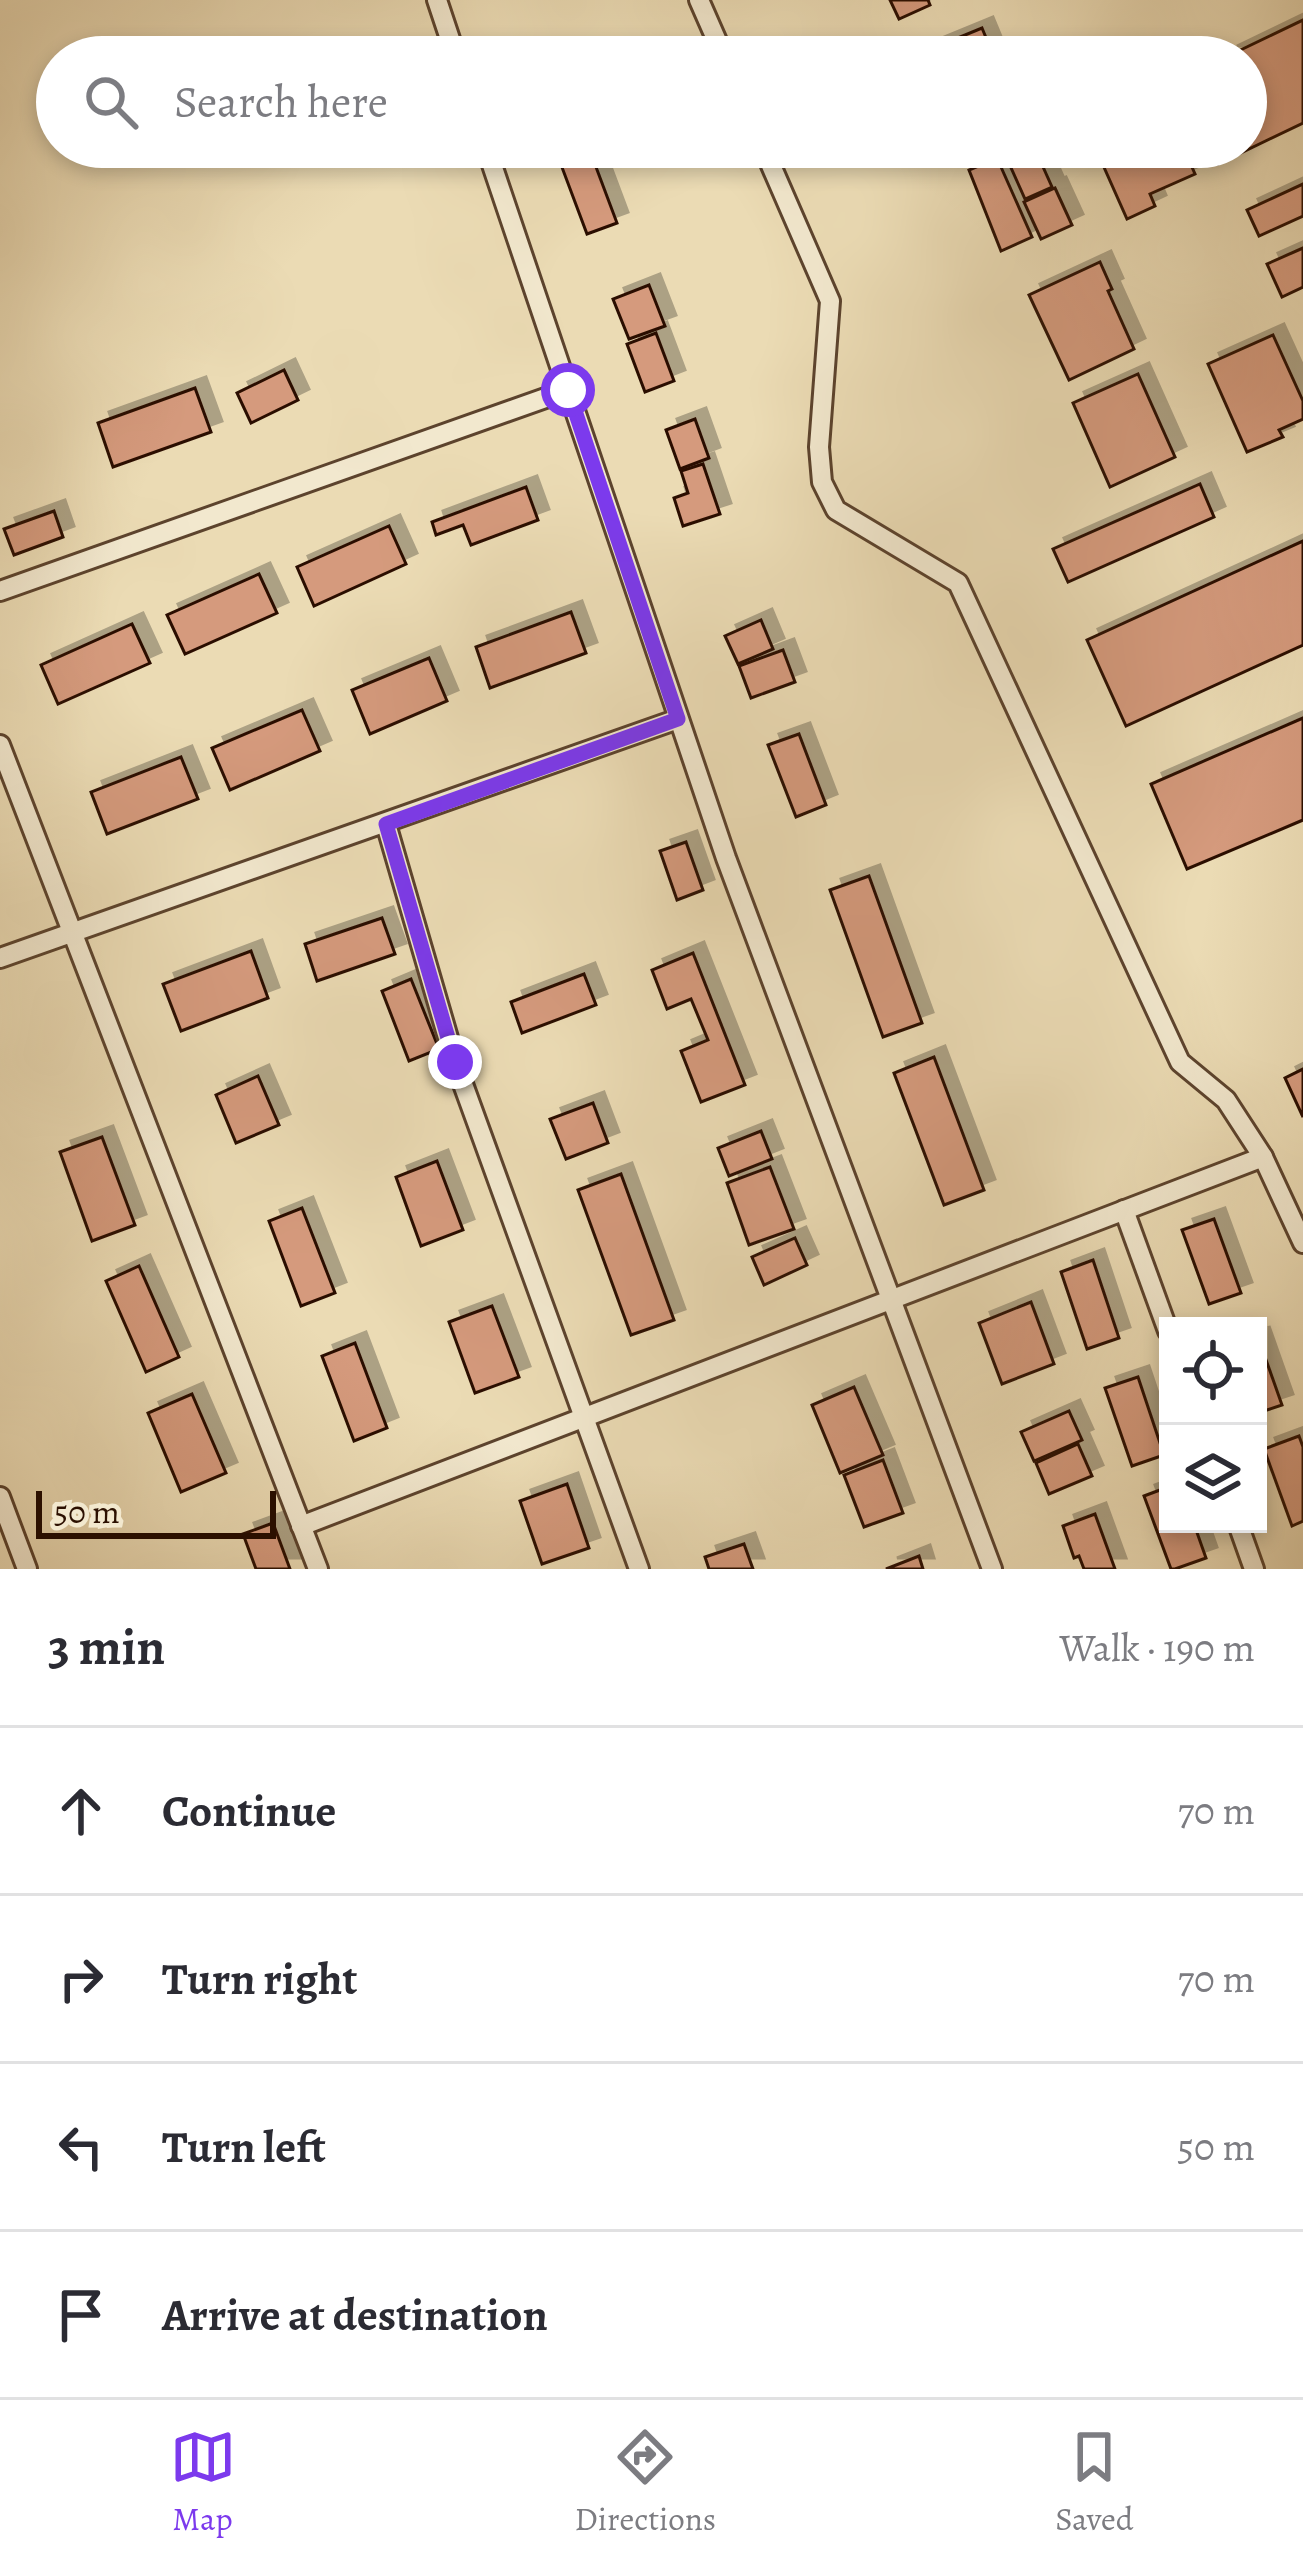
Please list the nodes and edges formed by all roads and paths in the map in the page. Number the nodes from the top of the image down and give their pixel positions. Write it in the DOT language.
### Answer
graph roads {
  1 [pos="437,0"];
  2 [pos="699,0"];
  3 [pos="449,36"];
  4 [pos="715,36"];
  5 [pos="493,168"];
  6 [pos="772,168"];
  7 [pos="568,390"];
  8 [pos="0,591"];
  9 [pos="678,719"];
  10 [pos="0,745"];
  11 [pos="386,824"];
  12 [pos="72,932"];
  13 [pos="0,958"];
  14 [pos="1263,1157"];
  15 [pos="1124,1210"];
  16 [pos="1303,1243"];
  17 [pos="891,1300"];
  18 [pos="1163,1317"];
  19 [pos="584,1418"];
  20 [pos="0,1497"];
  21 [pos="301,1526"];
  22 [pos="1241,1533"];
  23 [pos="27,1569"];
  24 [pos="318,1569"];
  25 [pos="639,1569"];
  26 [pos="992,1569"];
  27 [pos="1254,1569"];
  1 -- 3 [label="lane"];
  2 -- 4 [label="lane"];
  5 -- 7 [label="lane"];
  6 -- 14 [label="lane"];
  7 -- 8 [label="lane"];
  7 -- 9 [label="lane"];
  9 -- 11 [label="lane"];
  9 -- 17 [label="lane"];
  10 -- 12 [label="lane"];
  11 -- 12 [label="lane"];
  11 -- 19 [label="lane"];
  12 -- 13 [label="lane"];
  12 -- 21 [label="lane"];
  14 -- 15 [label="lane"];
  14 -- 16 [label="lane"];
  15 -- 17 [label="lane"];
  15 -- 18 [label="lane"];
  17 -- 19 [label="lane"];
  17 -- 26 [label="lane"];
  19 -- 21 [label="lane"];
  19 -- 25 [label="lane"];
  20 -- 23 [label="lane"];
  21 -- 24 [label="lane"];
  22 -- 27 [label="lane"];
}
